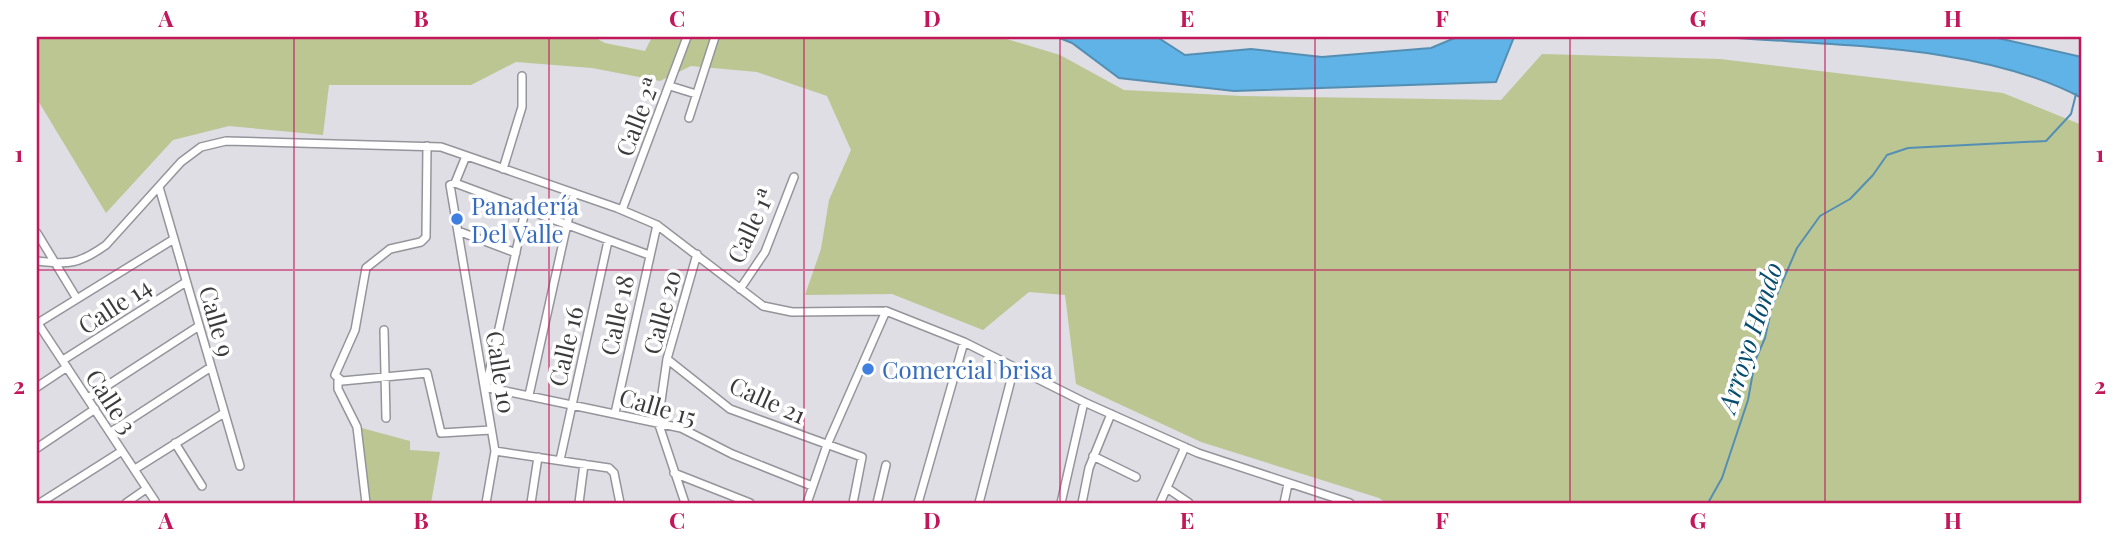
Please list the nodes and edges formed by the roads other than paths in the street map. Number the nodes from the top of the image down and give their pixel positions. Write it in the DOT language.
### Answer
graph roads {
  1 [pos="687,37"];
  2 [pos="715,37"];
  3 [pos="522,76"];
  4 [pos="670,86"];
  5 [pos="696,94"];
  6 [pos="689,118"];
  7 [pos="427,146"];
  8 [pos="466,156"];
  9 [pos="503,169"];
  10 [pos="794,177"];
  11 [pos="454,183"];
  12 [pos="159,187"];
  13 [pos="574,193"];
  14 [pos="621,210"];
  15 [pos="525,211"];
  16 [pos="657,225"];
  17 [pos="566,226"];
  18 [pos="458,231"];
  19 [pos="37,233"];
  20 [pos="174,239"];
  21 [pos="608,241"];
  22 [pos="516,253"];
  23 [pos="696,254"];
  24 [pos="649,255"];
  25 [pos="37,261"];
  26 [pos="54,263"];
  27 [pos="186,282"];
  28 [pos="740,289"];
  29 [pos="77,299"];
  30 [pos="886,311"];
  31 [pos="37,323"];
  32 [pos="199,326"];
  33 [pos="384,330"];
  34 [pos="964,342"];
  35 [pos="667,359"];
  36 [pos="65,364"];
  37 [pos="211,367"];
  38 [pos="1014,368"];
  39 [pos="383,377"];
  40 [pos="338,378"];
  41 [pos="37,387"];
  42 [pos="486,387"];
  43 [pos="529,395"];
  44 [pos="88,398"];
  45 [pos="1084,402"];
  46 [pos="572,404"];
  47 [pos="95,409"];
  48 [pos="224,413"];
  49 [pos="615,413"];
  50 [pos="1111,414"];
  51 [pos="386,418"];
  52 [pos="658,422"];
  53 [pos="491,430"];
  54 [pos="111,432"];
  55 [pos="175,443"];
  56 [pos="827,445"];
  57 [pos="1185,447"];
  58 [pos="37,448"];
  59 [pos="495,450"];
  60 [pos="122,451"];
  61 [pos="1093,456"];
  62 [pos="538,457"];
  63 [pos="561,460"];
  64 [pos="584,464"];
  65 [pos="886,465"];
  66 [pos="240,466"];
  67 [pos="135,469"];
  68 [pos="674,473"];
  69 [pos="1136,477"];
  70 [pos="1288,484"];
  71 [pos="202,486"];
  72 [pos="812,486"];
  73 [pos="1167,488"];
  74 [pos="146,489"];
  75 [pos="155,502"];
  76 [pos="1345,502"];
  77 [pos="40,503"];
  78 [pos="126,503"];
  79 [pos="366,503"];
  80 [pos="486,503"];
  81 [pos="531,503"];
  82 [pos="579,503"];
  83 [pos="620,503"];
  84 [pos="685,503"];
  85 [pos="750,503"];
  86 [pos="807,503"];
  87 [pos="853,503"];
  88 [pos="877,503"];
  89 [pos="918,503"];
  90 [pos="979,503"];
  91 [pos="1061,503"];
  92 [pos="1082,503"];
  93 [pos="1160,503"];
  94 [pos="1189,503"];
  95 [pos="1284,503"];
  1 -- 4 [label="street, Calle 2ª"];
  2 -- 5 [label="street"];
  3 -- 9 [label="street"];
  4 -- 5 [label="street"];
  4 -- 14 [label="street, Calle 2ª"];
  5 -- 6 [label="street"];
  7 -- 8 [label="street"];
  7 -- 12 [label="street"];
  7 -- 40 [label="street"];
  8 -- 9 [label="street"];
  8 -- 11 [label="street"];
  9 -- 13 [label="street"];
  10 -- 28 [label="street, Calle 1ª"];
  11 -- 15 [label="street"];
  11 -- 18 [label="street, Calle 10"];
  12 -- 20 [label="street, Calle 9"];
  12 -- 26 [label="street"];
  13 -- 14 [label="street"];
  13 -- 17 [label="street"];
  14 -- 16 [label="street"];
  15 -- 17 [label="street"];
  15 -- 22 [label="street"];
  16 -- 23 [label="street"];
  16 -- 24 [label="street, Calle 18"];
  17 -- 21 [label="street"];
  17 -- 43 [label="street"];
  18 -- 22 [label="street"];
  18 -- 42 [label="street, Calle 10"];
  19 -- 26 [label="street"];
  20 -- 27 [label="street, Calle 9"];
  20 -- 29 [label="street"];
  21 -- 24 [label="street"];
  21 -- 46 [label="street, Calle 16"];
  22 -- 42 [label="street"];
  23 -- 28 [label="street"];
  23 -- 35 [label="street, Calle 20"];
  24 -- 49 [label="street, Calle 18"];
  25 -- 26 [label="street"];
  26 -- 29 [label="street"];
  27 -- 32 [label="street, Calle 9"];
  27 -- 36 [label="street, Calle 14"];
  28 -- 30 [label="street"];
  29 -- 31 [label="street"];
  30 -- 34 [label="street"];
  30 -- 56 [label="street"];
  31 -- 36 [label="street, Calle 3"];
  32 -- 37 [label="street, Calle 9"];
  32 -- 44 [label="street"];
  33 -- 39 [label="street"];
  34 -- 38 [label="street"];
  34 -- 89 [label="street"];
  35 -- 52 [label="street, Calle 20"];
  35 -- 56 [label="street, Calle 21"];
  36 -- 41 [label="street, Calle 14"];
  36 -- 44 [label="street, Calle 3"];
  37 -- 48 [label="street, Calle 9"];
  37 -- 54 [label="street"];
  38 -- 45 [label="street"];
  38 -- 90 [label="street"];
  39 -- 40 [label="street"];
  39 -- 51 [label="street"];
  39 -- 53 [label="street"];
  40 -- 79 [label="street"];
  42 -- 43 [label="street, Calle 15"];
  42 -- 53 [label="street, Calle 10"];
  43 -- 46 [label="street, Calle 15"];
  44 -- 47 [label="street, Calle 3"];
  45 -- 50 [label="street"];
  45 -- 91 [label="street"];
  46 -- 49 [label="street, Calle 15"];
  46 -- 63 [label="street, Calle 16"];
  47 -- 54 [label="street, Calle 3"];
  47 -- 58 [label="street"];
  48 -- 55 [label="street"];
  48 -- 66 [label="street, Calle 9"];
  49 -- 52 [label="street, Calle 15"];
  50 -- 57 [label="street"];
  50 -- 61 [label="street"];
  52 -- 68 [label="street"];
  52 -- 72 [label="street, Calle 15"];
  53 -- 59 [label="street, Calle 10"];
  54 -- 60 [label="street, Calle 3"];
  55 -- 67 [label="street"];
  55 -- 71 [label="street"];
  56 -- 72 [label="street"];
  56 -- 87 [label="street, Calle 21"];
  57 -- 70 [label="street"];
  57 -- 73 [label="street"];
  59 -- 62 [label="street, Calle 10"];
  59 -- 80 [label="street"];
  60 -- 67 [label="street, Calle 3"];
  60 -- 77 [label="street"];
  61 -- 69 [label="street"];
  61 -- 92 [label="street"];
  62 -- 63 [label="street, Calle 10"];
  62 -- 81 [label="street"];
  63 -- 64 [label="street, Calle 10"];
  64 -- 82 [label="street"];
  64 -- 83 [label="street, Calle 10"];
  65 -- 88 [label="street"];
  67 -- 74 [label="street, Calle 3"];
  68 -- 84 [label="street"];
  68 -- 85 [label="street"];
  70 -- 76 [label="street"];
  70 -- 95 [label="street"];
  72 -- 86 [label="street"];
  73 -- 93 [label="street"];
  73 -- 94 [label="street"];
  74 -- 75 [label="street, Calle 3"];
  74 -- 78 [label="street"];
}
